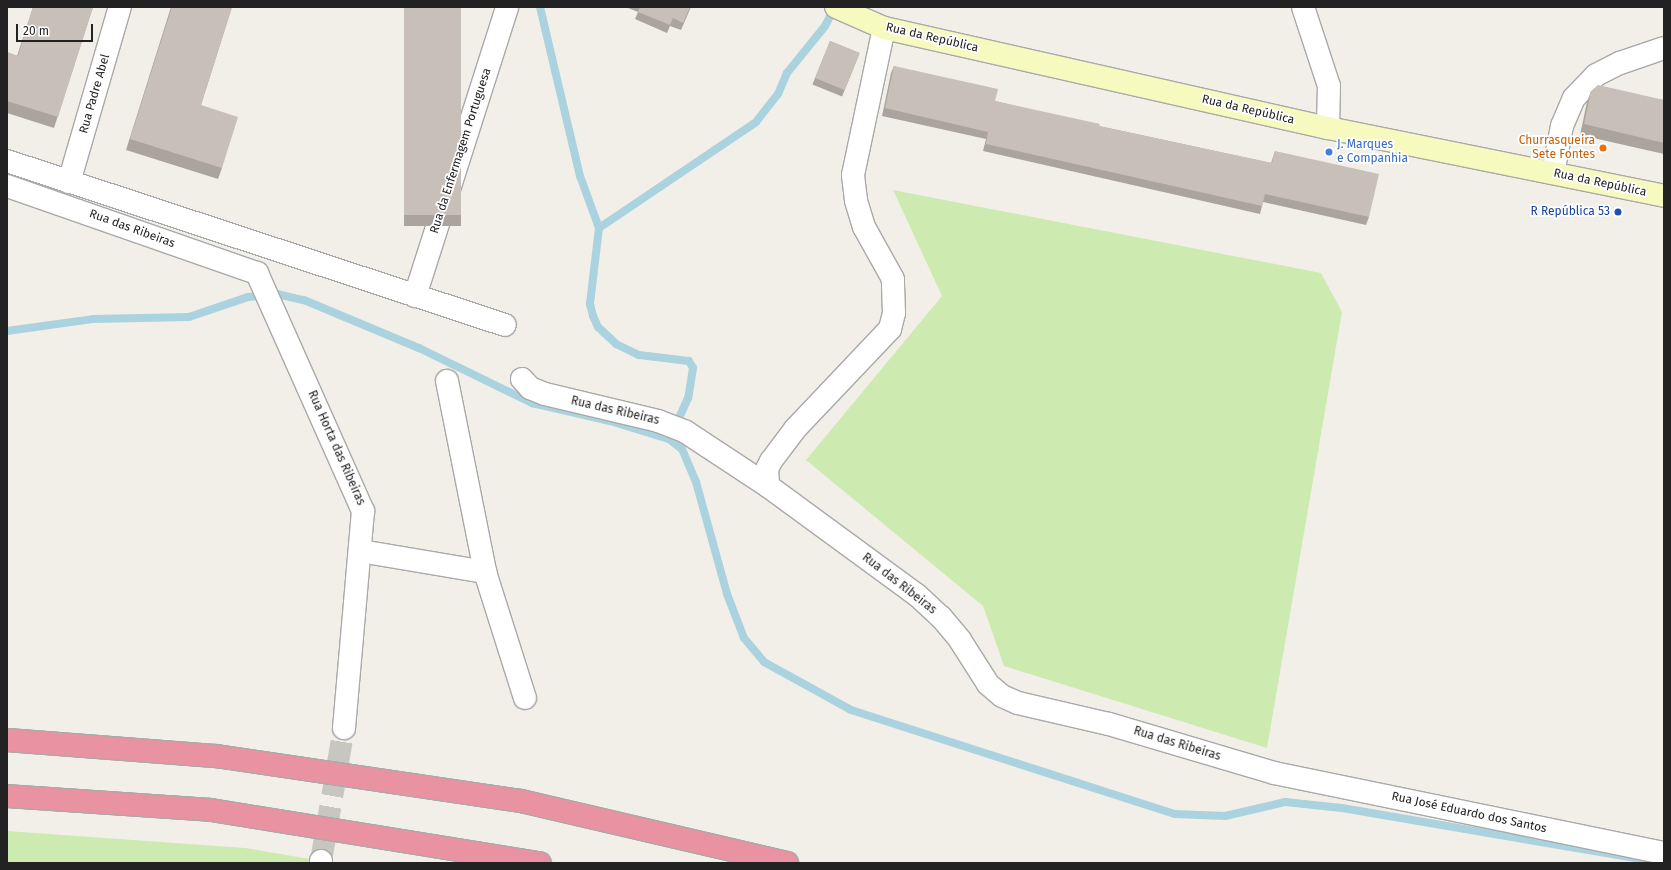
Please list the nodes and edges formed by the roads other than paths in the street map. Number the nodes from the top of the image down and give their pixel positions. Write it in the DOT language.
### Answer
graph roads {
  1 [pos="120,7"];
  2 [pos="507,7"];
  3 [pos="1303,7"];
  4 [pos="841,9"];
  5 [pos="884,28"];
  6 [pos="1664,48"];
  7 [pos="1328,128"];
  8 [pos="7,161"];
  9 [pos="1553,172"];
  10 [pos="69,182"];
  11 [pos="7,186"];
  12 [pos="1664,196"];
  13 [pos="257,273"];
  14 [pos="415,296"];
  15 [pos="505,325"];
  16 [pos="522,379"];
  17 [pos="447,380"];
  18 [pos="768,486"];
  19 [pos="360,551"];
  20 [pos="486,572"];
  21 [pos="525,698"];
  22 [pos="344,728"];
  23 [pos="7,740"];
  24 [pos="1274,773"];
  25 [pos="7,796"];
  26 [pos="1664,853"];
  27 [pos="540,863"];
  28 [pos="787,863"];
  1 -- 10 [label="street, Rua Padre Abel"];
  2 -- 14 [label="street, Rua da Enfermagem Portuguesa"];
  3 -- 7 [label="street"];
  4 -- 5 [label="main road, Rua da República"];
  5 -- 7 [label="main road, Rua da República"];
  5 -- 18 [label="street"];
  6 -- 9 [label="street"];
  7 -- 9 [label="main road, Rua da República"];
  8 -- 10 [label="street"];
  9 -- 12 [label="main road, Rua da República"];
  10 -- 14 [label="street"];
  11 -- 13 [label="street, Rua das Ribeiras"];
  13 -- 19 [label="street, Rua Horta das Ribeiras"];
  14 -- 15 [label="street"];
  16 -- 18 [label="street, Rua das Ribeiras"];
  17 -- 20 [label="street"];
  18 -- 24 [label="street, Rua das Ribeiras"];
  19 -- 20 [label="street"];
  19 -- 22 [label="street, Rua Horta das Ribeiras"];
  20 -- 21 [label="street"];
  23 -- 28 [label="highway"];
  24 -- 26 [label="street, Rua José Eduardo dos Santos"];
  25 -- 27 [label="highway"];
}
